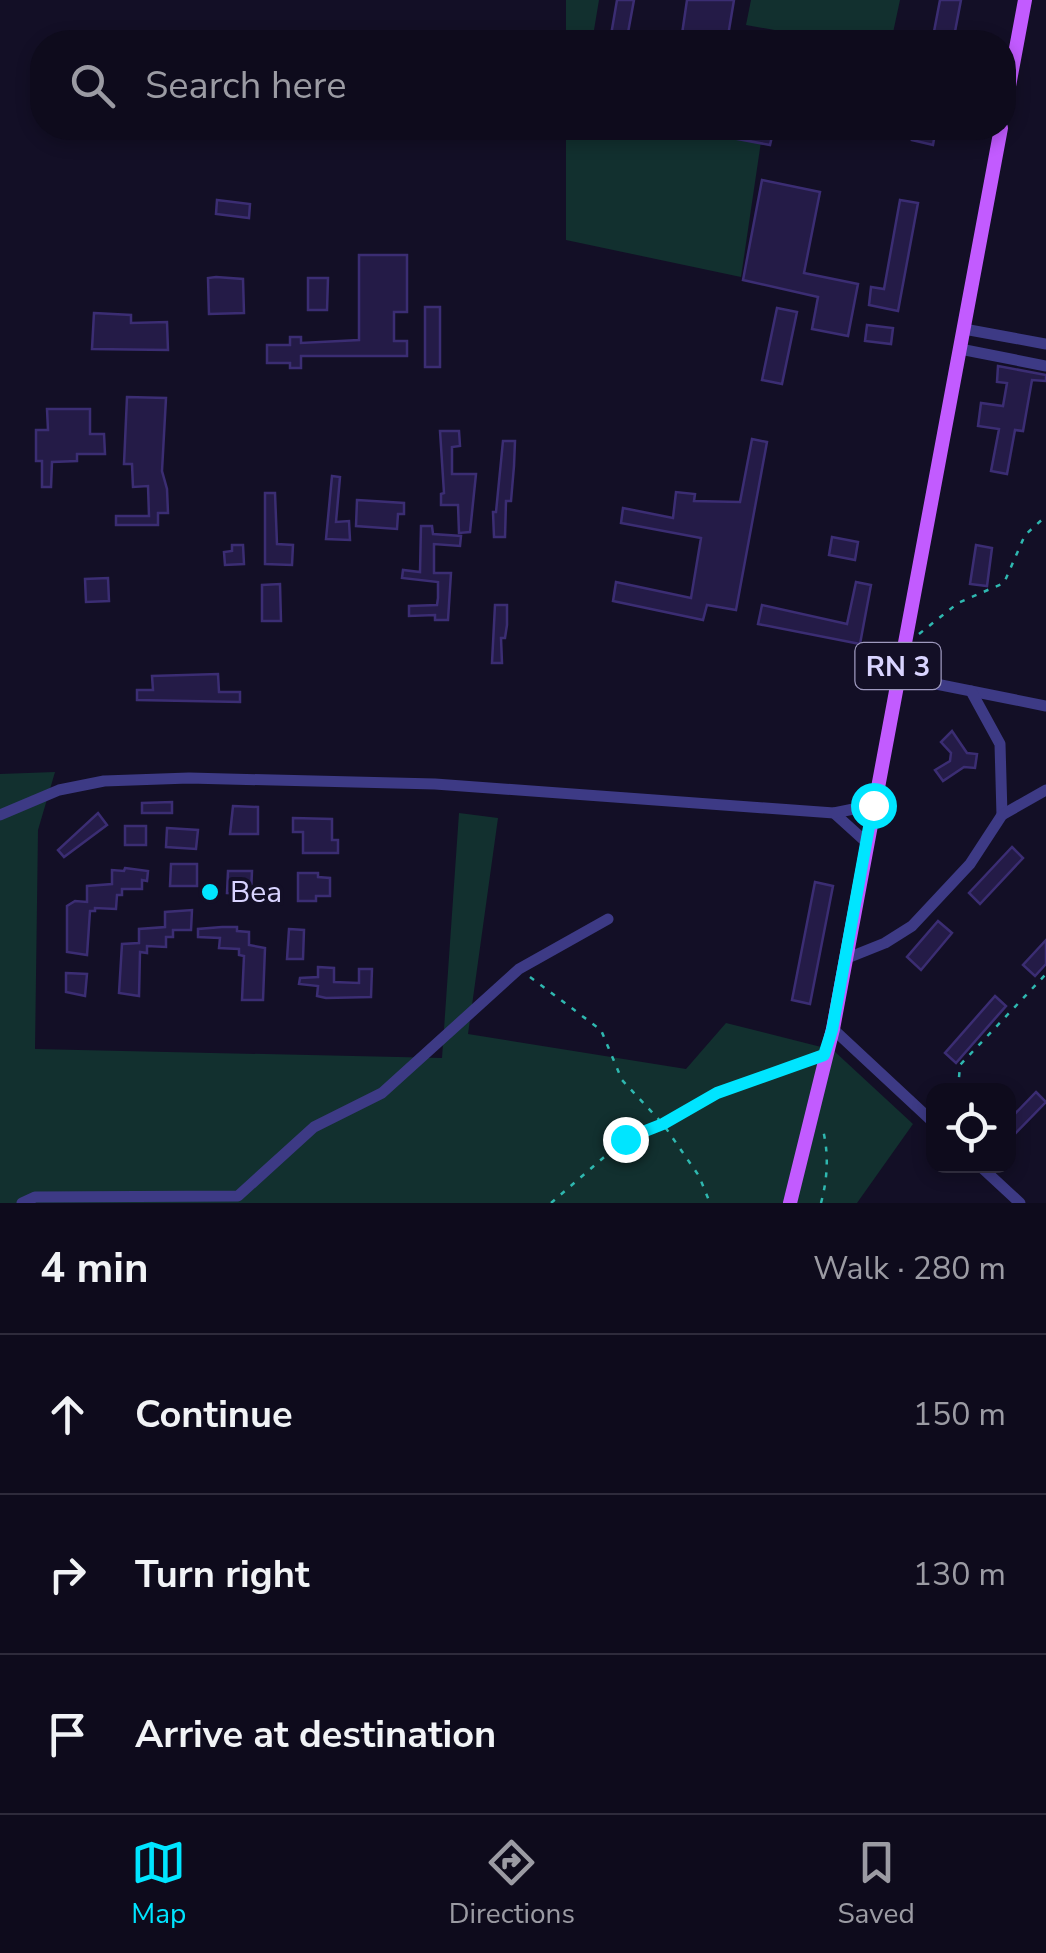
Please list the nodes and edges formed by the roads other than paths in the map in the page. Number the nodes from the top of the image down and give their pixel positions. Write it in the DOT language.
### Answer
graph roads {
  1 [pos="1025,0"];
  2 [pos="1016,48"];
  3 [pos="999,140"];
  4 [pos="964,329"];
  5 [pos="1042,344"];
  6 [pos="960,349"];
  7 [pos="1040,365"];
  8 [pos="896,676"];
  9 [pos="971,691"];
  10 [pos="1046,706"];
  11 [pos="1046,790"];
  12 [pos="873,805"];
  13 [pos="834,813"];
  14 [pos="0,815"];
  15 [pos="1002,815"];
  16 [pos="866,842"];
  17 [pos="608,919"];
  18 [pos="846,959"];
  19 [pos="832,1030"];
  20 [pos="926,1116"];
  21 [pos="988,1173"];
  22 [pos="22,1203"];
  23 [pos="790,1203"];
  24 [pos="1020,1203"];
  1 -- 2 [label="main road"];
  3 -- 4 [label="main road, RN 3"];
  4 -- 5 [label="street"];
  4 -- 6 [label="main road, RN 3"];
  5 -- 7 [label="street"];
  6 -- 7 [label="street"];
  6 -- 8 [label="main road, RN 3"];
  8 -- 9 [label="street"];
  8 -- 12 [label="main road, RN 3"];
  9 -- 10 [label="street"];
  9 -- 15 [label="street"];
  11 -- 15 [label="street"];
  12 -- 13 [label="street"];
  12 -- 16 [label="main road, RN 3"];
  13 -- 14 [label="street"];
  13 -- 16 [label="street"];
  15 -- 18 [label="street"];
  16 -- 18 [label="main road, RN 3"];
  17 -- 22 [label="street"];
  18 -- 19 [label="main road, RN 3"];
  19 -- 20 [label="street"];
  19 -- 23 [label="main road, RN 3"];
  21 -- 24 [label="street"];
}
